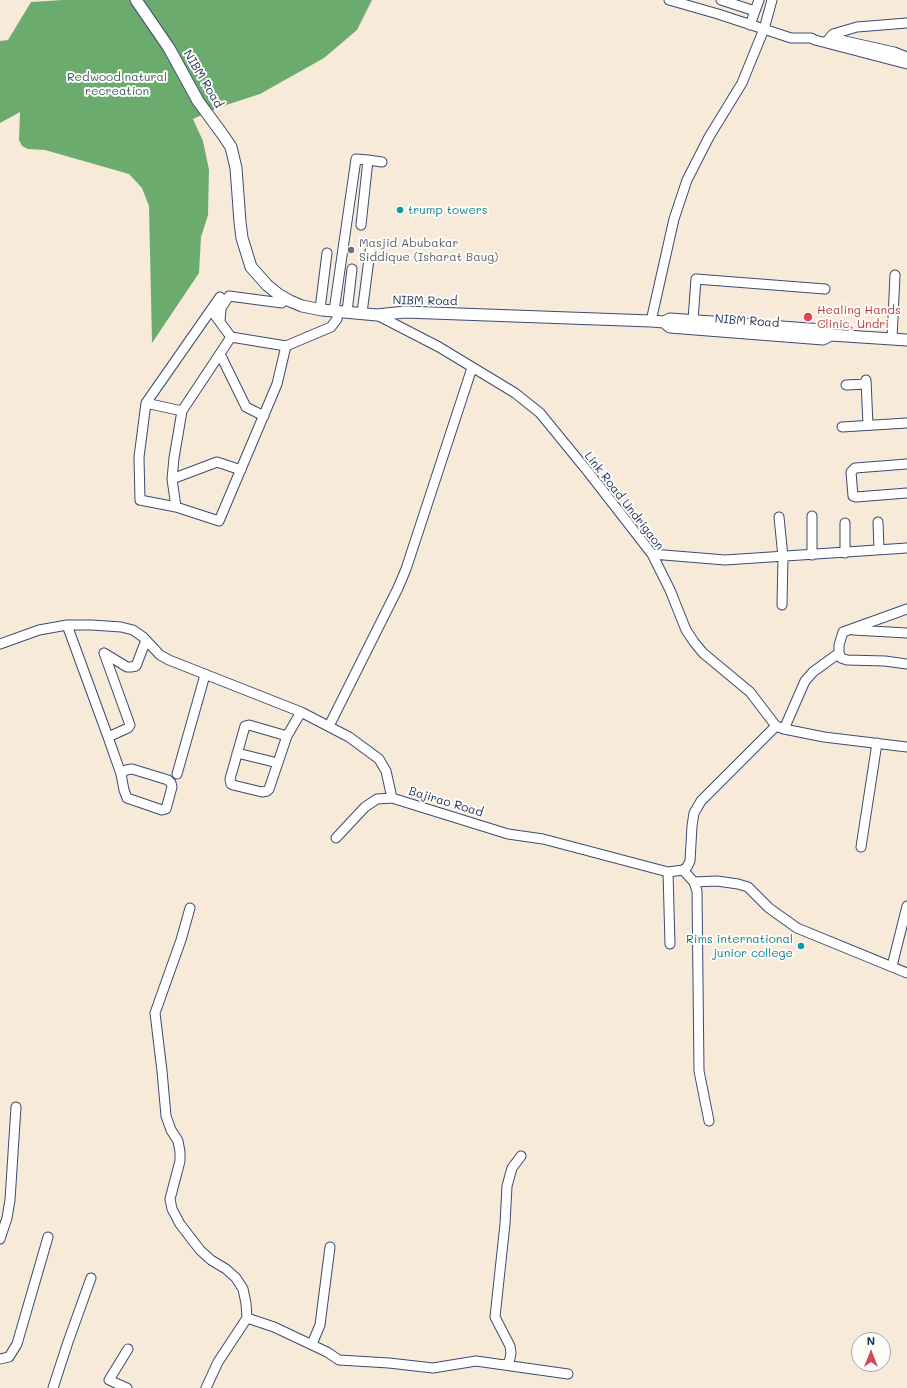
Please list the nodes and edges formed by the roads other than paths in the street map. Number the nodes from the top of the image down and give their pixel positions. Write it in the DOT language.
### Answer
graph roads {
  1 [pos="136,0"];
  2 [pos="668,0"];
  3 [pos="721,0"];
  4 [pos="759,0"];
  5 [pos="772,0"];
  6 [pos="755,11"];
  7 [pos="907,23"];
  8 [pos="750,25"];
  9 [pos="764,29"];
  10 [pos="828,40"];
  11 [pos="907,57"];
  12 [pos="907,64"];
  13 [pos="368,160"];
  14 [pos="382,162"];
  15 [pos="361,225"];
  16 [pos="370,251"];
  17 [pos="327,253"];
  18 [pos="352,269"];
  19 [pos="895,275"];
  20 [pos="825,289"];
  21 [pos="220,297"];
  22 [pos="282,303"];
  23 [pos="320,309"];
  24 [pos="211,310"];
  25 [pos="340,312"];
  26 [pos="362,313"];
  27 [pos="377,315"];
  28 [pos="692,320"];
  29 [pos="651,321"];
  30 [pos="220,322"];
  31 [pos="664,322"];
  32 [pos="831,335"];
  33 [pos="232,336"];
  34 [pos="892,340"];
  35 [pos="907,340"];
  36 [pos="286,346"];
  37 [pos="220,354"];
  38 [pos="472,368"];
  39 [pos="846,385"];
  40 [pos="146,402"];
  41 [pos="182,411"];
  42 [pos="264,416"];
  43 [pos="907,423"];
  44 [pos="868,425"];
  45 [pos="842,427"];
  46 [pos="907,464"];
  47 [pos="241,470"];
  48 [pos="172,479"];
  49 [pos="907,493"];
  50 [pos="176,507"];
  51 [pos="812,516"];
  52 [pos="779,517"];
  53 [pos="878,522"];
  54 [pos="845,523"];
  55 [pos="907,548"];
  56 [pos="879,550"];
  57 [pos="845,553"];
  58 [pos="652,554"];
  59 [pos="812,555"];
  60 [pos="784,557"];
  61 [pos="782,605"];
  62 [pos="907,609"];
  63 [pos="67,625"];
  64 [pos="850,629"];
  65 [pos="907,633"];
  66 [pos="146,640"];
  67 [pos="0,644"];
  68 [pos="839,653"];
  69 [pos="907,664"];
  70 [pos="205,675"];
  71 [pos="301,712"];
  72 [pos="329,726"];
  73 [pos="776,729"];
  74 [pos="287,736"];
  75 [pos="108,737"];
  76 [pos="877,743"];
  77 [pos="907,747"];
  78 [pos="237,753"];
  79 [pos="278,764"];
  80 [pos="121,774"];
  81 [pos="177,774"];
  82 [pos="392,798"];
  83 [pos="336,838"];
  84 [pos="861,847"];
  85 [pos="683,870"];
  86 [pos="668,872"];
  87 [pos="694,882"];
  88 [pos="907,906"];
  89 [pos="190,908"];
  90 [pos="670,944"];
  91 [pos="892,966"];
  92 [pos="907,973"];
  93 [pos="16,1107"];
  94 [pos="709,1121"];
  95 [pos="521,1156"];
  96 [pos="48,1237"];
  97 [pos="0,1239"];
  98 [pos="330,1247"];
  99 [pos="91,1278"];
  100 [pos="247,1318"];
  101 [pos="312,1344"];
  102 [pos="128,1349"];
  103 [pos="0,1358"];
  104 [pos="504,1365"];
  105 [pos="568,1374"];
  106 [pos="53,1388"];
  107 [pos="127,1388"];
  108 [pos="206,1388"];
  1 -- 23 [label="main road, NIBM Road"];
  2 -- 8 [label="street"];
  3 -- 6 [label="street"];
  4 -- 6 [label="street"];
  5 -- 9 [label="street"];
  6 -- 8 [label="street"];
  7 -- 10 [label="street"];
  8 -- 9 [label="street"];
  9 -- 10 [label="street"];
  9 -- 29 [label="street"];
  10 -- 11 [label="street"];
  10 -- 12 [label="street"];
  13 -- 14 [label="street"];
  13 -- 15 [label="street"];
  13 -- 25 [label="street"];
  16 -- 26 [label="street"];
  17 -- 23 [label="street"];
  18 -- 25 [label="street"];
  19 -- 34 [label="street"];
  20 -- 28 [label="street"];
  21 -- 24 [label="street"];
  22 -- 30 [label="street"];
  23 -- 25 [label="main road, NIBM Road"];
  24 -- 30 [label="street"];
  24 -- 40 [label="street"];
  25 -- 26 [label="main road, NIBM Road"];
  25 -- 36 [label="street"];
  26 -- 27 [label="main road, NIBM Road"];
  27 -- 29 [label="main road, NIBM Road"];
  27 -- 38 [label="street, Link Road Undrigaon"];
  28 -- 31 [label="main road"];
  28 -- 32 [label="main road"];
  29 -- 31 [label="main road, NIBM Road"];
  30 -- 33 [label="street"];
  31 -- 32 [label="main road, NIBM Road"];
  32 -- 34 [label="main road, NIBM Road"];
  33 -- 36 [label="street"];
  33 -- 37 [label="street"];
  34 -- 35 [label="main road, NIBM Road"];
  36 -- 42 [label="street"];
  37 -- 41 [label="street"];
  37 -- 42 [label="street"];
  38 -- 58 [label="street, Link Road Undrigaon"];
  38 -- 72 [label="street"];
  39 -- 44 [label="street"];
  40 -- 41 [label="street"];
  40 -- 50 [label="street"];
  41 -- 48 [label="street"];
  42 -- 47 [label="street"];
  43 -- 44 [label="street"];
  44 -- 45 [label="street"];
  46 -- 49 [label="street"];
  47 -- 48 [label="street"];
  47 -- 50 [label="street"];
  48 -- 50 [label="street"];
  51 -- 59 [label="street"];
  52 -- 60 [label="street"];
  53 -- 56 [label="street"];
  54 -- 57 [label="street"];
  55 -- 56 [label="street"];
  56 -- 57 [label="street"];
  57 -- 59 [label="street"];
  58 -- 60 [label="street"];
  58 -- 73 [label="street, Link Road Undrigaon"];
  59 -- 60 [label="street"];
  60 -- 61 [label="street"];
  62 -- 64 [label="street"];
  63 -- 66 [label="street, Bajirao Road"];
  63 -- 67 [label="street, Bajirao Road"];
  63 -- 75 [label="street"];
  64 -- 65 [label="street"];
  64 -- 68 [label="street"];
  66 -- 70 [label="street, Bajirao Road"];
  66 -- 75 [label="street"];
  68 -- 69 [label="street"];
  68 -- 73 [label="street"];
  70 -- 71 [label="street, Bajirao Road"];
  70 -- 81 [label="street"];
  71 -- 72 [label="street, Bajirao Road"];
  71 -- 74 [label="street"];
  72 -- 82 [label="street, Bajirao Road"];
  73 -- 76 [label="street"];
  73 -- 85 [label="street"];
  74 -- 78 [label="street"];
  74 -- 79 [label="street"];
  75 -- 80 [label="street"];
  76 -- 77 [label="street"];
  76 -- 84 [label="street"];
  78 -- 79 [label="street"];
  78 -- 79 [label="street"];
  80 -- 80 [label="street"];
  82 -- 83 [label="street"];
  82 -- 86 [label="street, Bajirao Road"];
  85 -- 86 [label="street, Bajirao Road"];
  85 -- 87 [label="street"];
  86 -- 90 [label="street"];
  87 -- 91 [label="street"];
  87 -- 94 [label="street"];
  88 -- 91 [label="street"];
  89 -- 100 [label="street"];
  91 -- 92 [label="street"];
  93 -- 97 [label="street"];
  95 -- 104 [label="street"];
  96 -- 103 [label="street"];
  98 -- 101 [label="street"];
  99 -- 106 [label="street"];
  100 -- 101 [label="street"];
  100 -- 108 [label="street"];
  101 -- 104 [label="street"];
  102 -- 107 [label="street"];
  104 -- 105 [label="street"];
}
